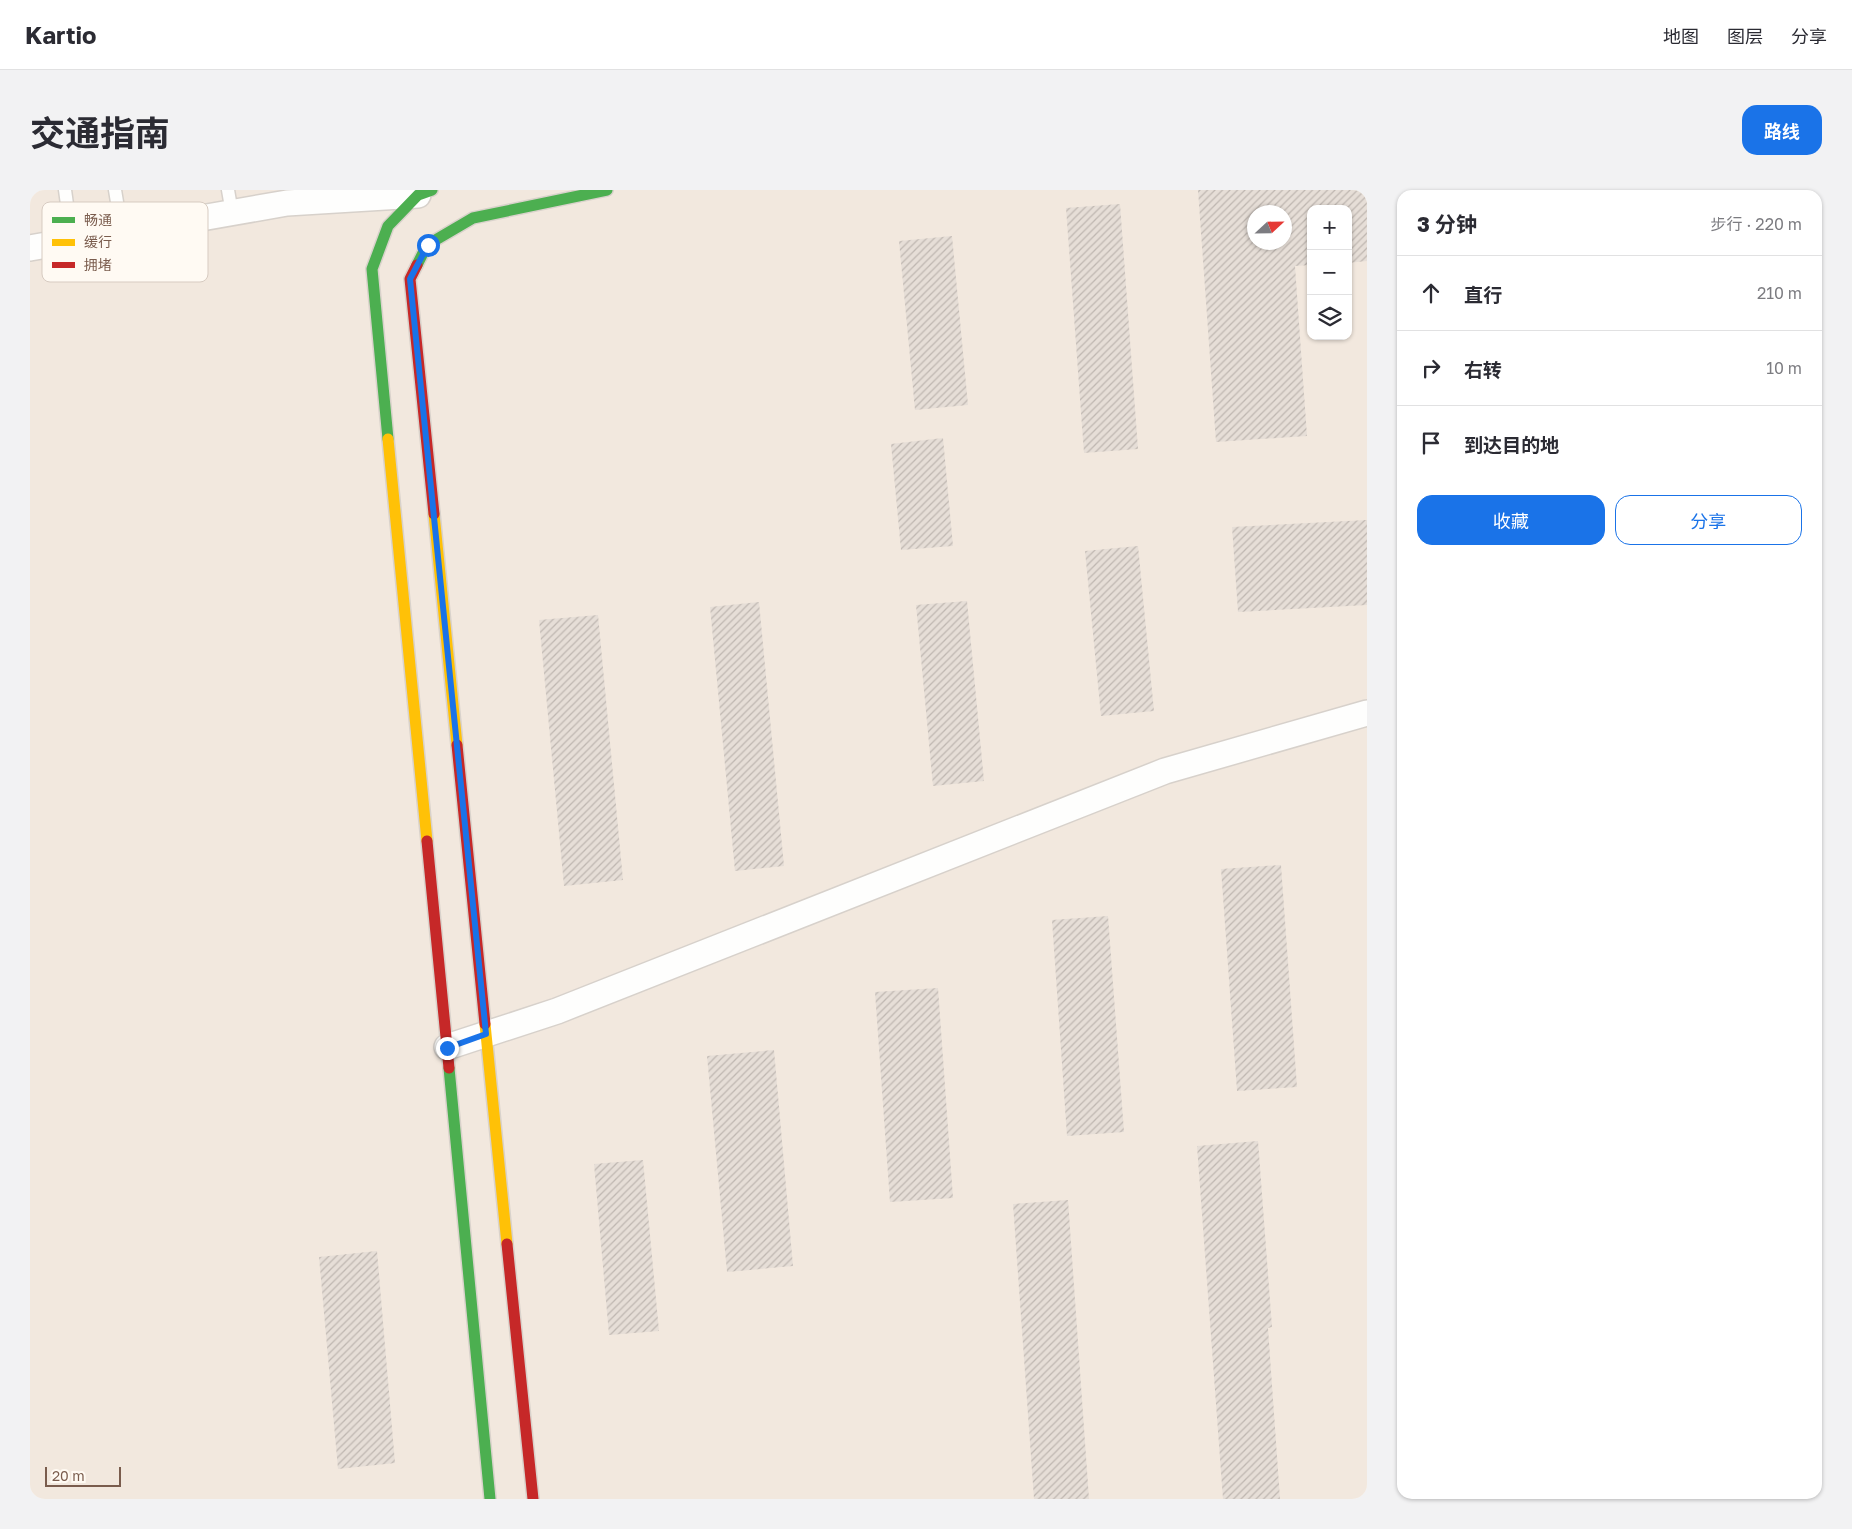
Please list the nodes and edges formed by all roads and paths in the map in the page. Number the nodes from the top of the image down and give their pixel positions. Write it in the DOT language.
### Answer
graph roads {
  1 [pos="608,190"];
  2 [pos="425,193"];
  3 [pos="286,197"];
  4 [pos="230,201"];
  5 [pos="208,207"];
  6 [pos="1367,713"];
  7 [pos="486,1034"];
  8 [pos="447,1048"];
  9 [pos="490,1499"];
  10 [pos="533,1499"];
  1 -- 7 [label="street"];
  2 -- 3 [label="street"];
  2 -- 8 [label="street"];
  3 -- 4 [label="street"];
  4 -- 5 [label="street"];
  6 -- 7 [label="street"];
  7 -- 8 [label="street"];
  7 -- 10 [label="street"];
  8 -- 9 [label="street"];
}
